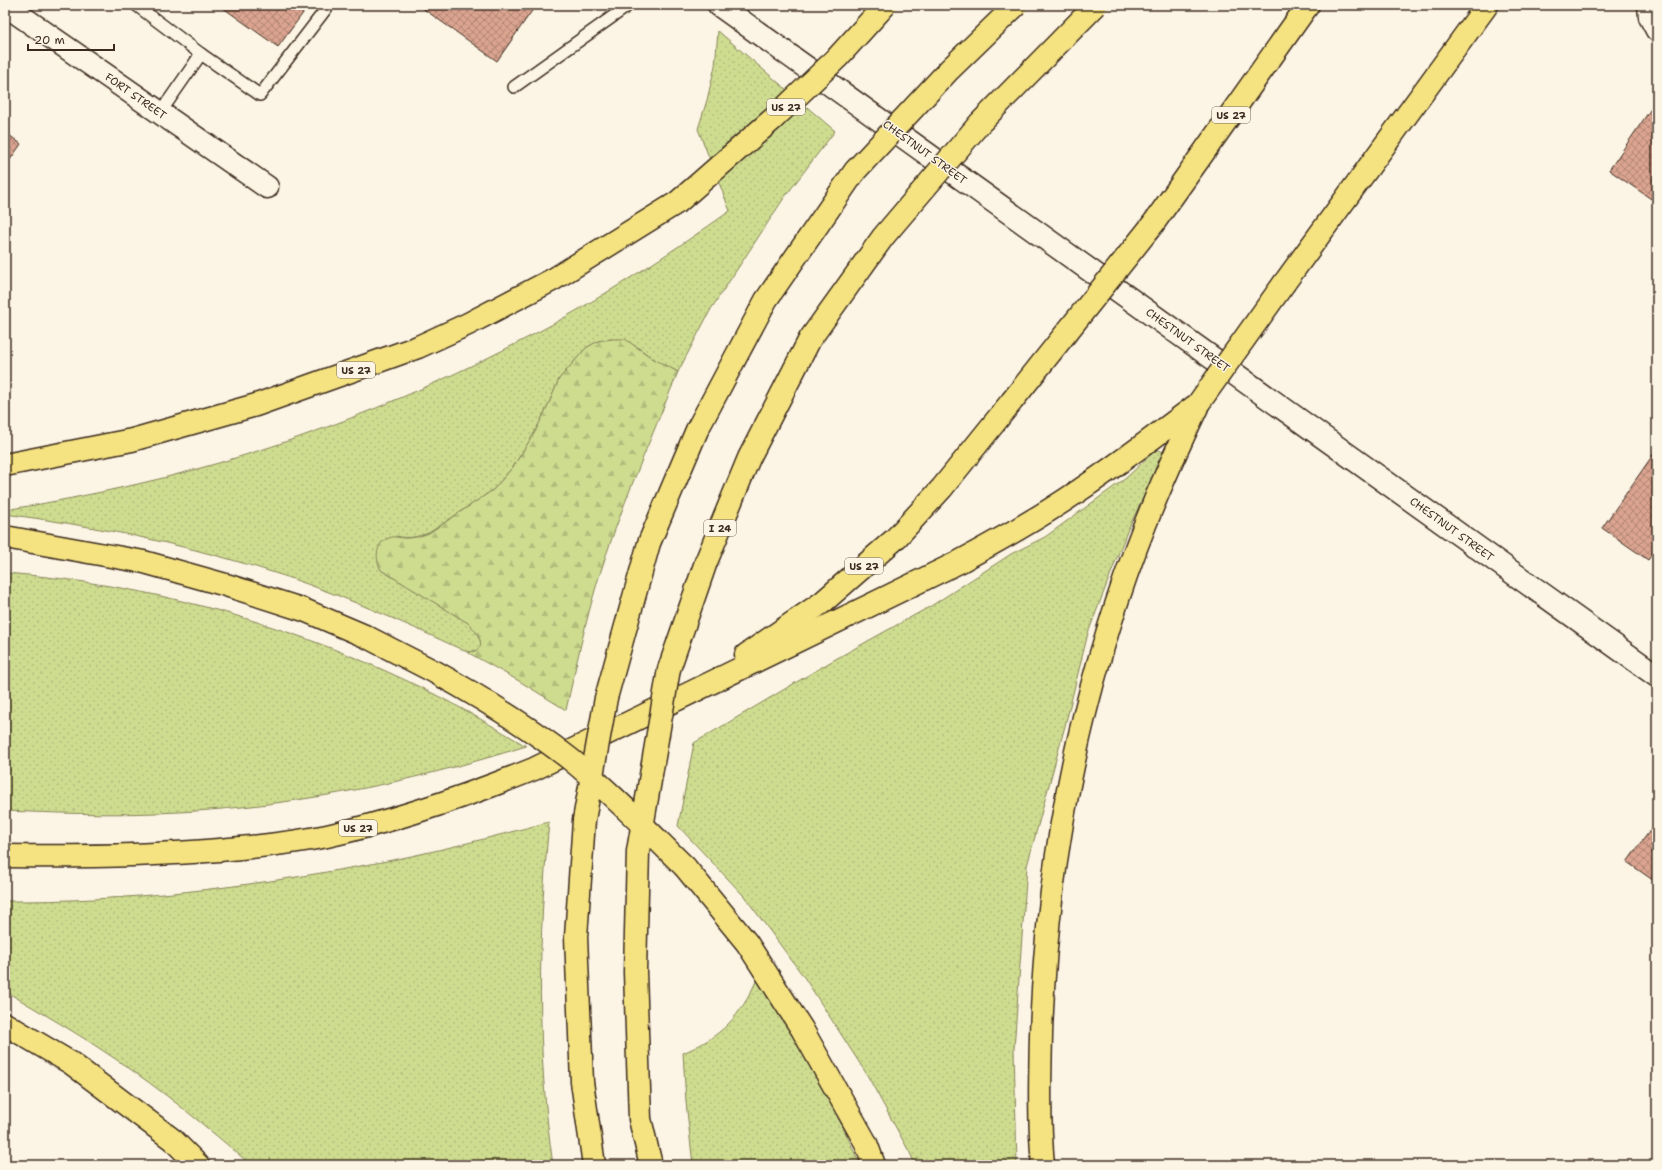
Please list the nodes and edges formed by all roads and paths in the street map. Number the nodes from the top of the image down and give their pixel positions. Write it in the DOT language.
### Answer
graph roads {
  1 [pos="5,5"];
  2 [pos="136,5"];
  3 [pos="329,5"];
  4 [pos="629,5"];
  5 [pos="719,5"];
  6 [pos="886,5"];
  7 [pos="1016,5"];
  8 [pos="1096,5"];
  9 [pos="1308,5"];
  10 [pos="1487,5"];
  11 [pos="1649,5"];
  12 [pos="1657,30"];
  13 [pos="201,54"];
  14 [pos="514,87"];
  15 [pos="160,113"];
  16 [pos="267,187"];
  17 [pos="1198,404"];
  18 [pos="5,465"];
  19 [pos="5,537"];
  20 [pos="1657,676"];
  21 [pos="686,696"];
  22 [pos="5,856"];
  23 [pos="5,1024"];
  24 [pos="198,1165"];
  25 [pos="594,1165"];
  26 [pos="651,1165"];
  27 [pos="874,1165"];
  28 [pos="1043,1165"];
  1 -- 15 [label="street, FORT STREET"];
  2 -- 13 [label="lane"];
  3 -- 13 [label="lane"];
  4 -- 14 [label="lane"];
  5 -- 20 [label="street, CHESTNUT STREET"];
  6 -- 18 [label="highway, US 27, bridge"];
  7 -- 25 [label="highway, bridge"];
  8 -- 26 [label="highway, I 24, bridge"];
  9 -- 21 [label="highway, US 27, bridge"];
  10 -- 17 [label="highway, bridge"];
  11 -- 12 [label="street"];
  13 -- 15 [label="lane"];
  15 -- 16 [label="street, FORT STREET"];
  17 -- 21 [label="highway"];
  17 -- 28 [label="highway"];
  19 -- 27 [label="highway, bridge"];
  21 -- 22 [label="highway, US 27"];
  23 -- 24 [label="highway"];
}
